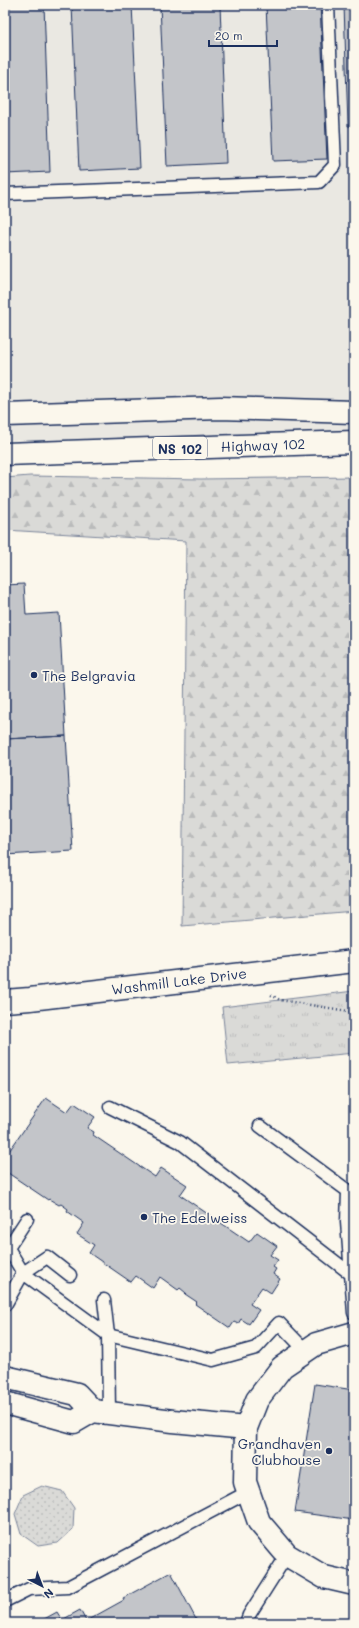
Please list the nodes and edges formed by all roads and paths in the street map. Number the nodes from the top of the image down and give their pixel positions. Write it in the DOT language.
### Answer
graph roads {
  1 [pos="328,5"];
  2 [pos="5,194"];
  3 [pos="354,412"];
  4 [pos="5,415"];
  5 [pos="354,442"];
  6 [pos="5,454"];
  7 [pos="354,961"];
  8 [pos="270,994"];
  9 [pos="5,1001"];
  10 [pos="354,1012"];
  11 [pos="110,1107"];
  12 [pos="260,1126"];
  13 [pos="27,1219"];
  14 [pos="351,1222"];
  15 [pos="23,1273"];
  16 [pos="352,1274"];
  17 [pos="70,1275"];
  18 [pos="104,1300"];
  19 [pos="5,1305"];
  20 [pos="354,1313"];
  21 [pos="354,1333"];
  22 [pos="108,1335"];
  23 [pos="306,1351"];
  24 [pos="5,1376"];
  25 [pos="5,1403"];
  26 [pos="101,1412"];
  27 [pos="246,1428"];
  28 [pos="248,1492"];
  29 [pos="287,1555"];
  30 [pos="354,1584"];
  31 [pos="5,1602"];
  32 [pos="246,1623"];
  1 -- 2 [label="lane"];
  3 -- 4 [label="main road"];
  5 -- 6 [label="main road, Highway 102 / NS 102"];
  7 -- 9 [label="main road, Washmill Lake Drive"];
  8 -- 10 [label="path"];
  11 -- 16 [label="lane"];
  12 -- 14 [label="lane"];
  13 -- 15 [label="lane"];
  14 -- 16 [label="lane"];
  15 -- 17 [label="lane"];
  15 -- 19 [label="lane"];
  15 -- 22 [label="lane"];
  16 -- 20 [label="lane"];
  18 -- 22 [label="lane"];
  21 -- 23 [label="main road"];
  22 -- 23 [label="lane"];
  22 -- 26 [label="lane"];
  23 -- 27 [label="main road"];
  24 -- 26 [label="main road"];
  25 -- 26 [label="main road"];
  26 -- 27 [label="main road"];
  27 -- 28 [label="main road"];
  28 -- 29 [label="main road"];
  28 -- 31 [label="lane"];
  29 -- 30 [label="main road"];
  29 -- 32 [label="lane"];
}
